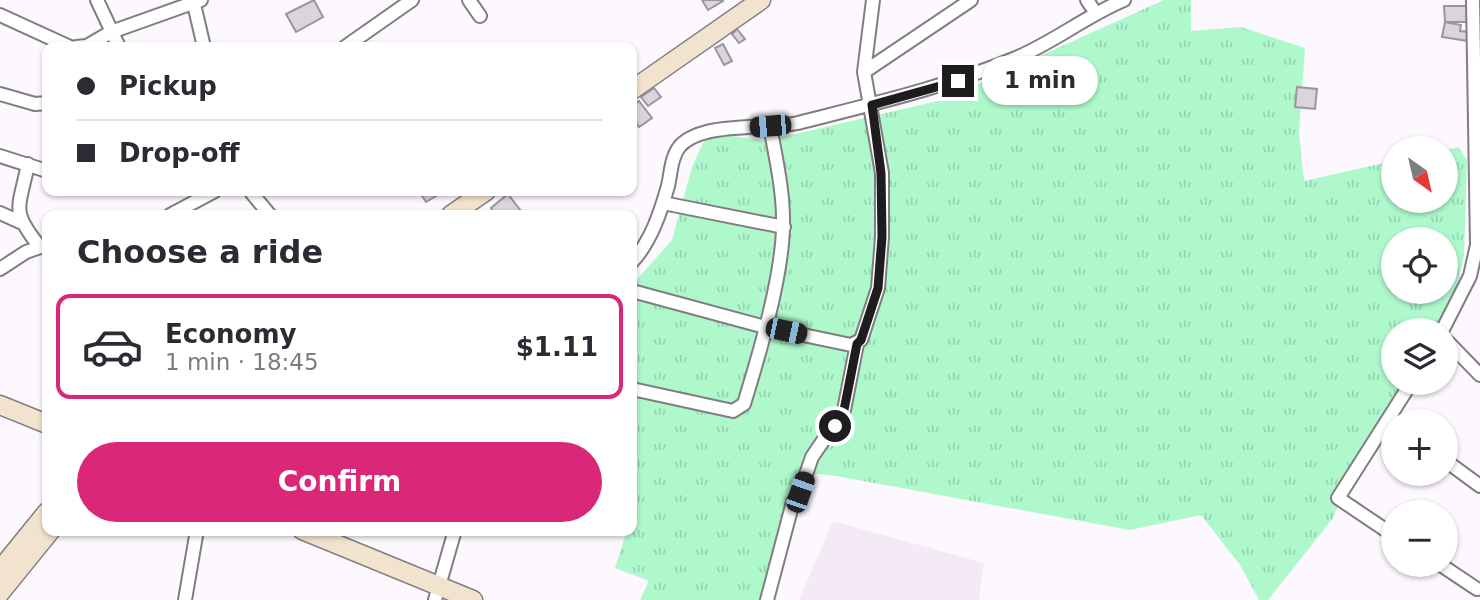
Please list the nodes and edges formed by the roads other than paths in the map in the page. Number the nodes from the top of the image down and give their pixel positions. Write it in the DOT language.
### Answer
graph roads {
  1 [pos="97,0"];
  2 [pos="412,0"];
  3 [pos="469,0"];
  4 [pos="761,0"];
  5 [pos="873,0"];
  6 [pos="971,0"];
  7 [pos="1087,0"];
  8 [pos="1124,0"];
  9 [pos="1473,0"];
  10 [pos="196,1"];
  11 [pos="1095,12"];
  12 [pos="0,15"];
  13 [pos="480,16"];
  14 [pos="1476,25"];
  15 [pos="111,32"];
  16 [pos="59,42"];
  17 [pos="94,42"];
  18 [pos="116,42"];
  19 [pos="204,42"];
  20 [pos="352,42"];
  21 [pos="864,72"];
  22 [pos="637,87"];
  23 [pos="0,94"];
  24 [pos="42,103"];
  25 [pos="872,105"];
  26 [pos="1476,122"];
  27 [pos="770,126"];
  28 [pos="0,156"];
  29 [pos="28,164"];
  30 [pos="42,169"];
  31 [pos="206,196"];
  32 [pos="254,196"];
  33 [pos="479,196"];
  34 [pos="663,203"];
  35 [pos="179,210"];
  36 [pos="266,210"];
  37 [pos="458,210"];
  38 [pos="0,214"];
  39 [pos="20,222"];
  40 [pos="783,228"];
  41 [pos="42,244"];
  42 [pos="42,247"];
  43 [pos="637,256"];
  44 [pos="0,270"];
  45 [pos="637,292"];
  46 [pos="1449,318"];
  47 [pos="765,327"];
  48 [pos="857,344"];
  49 [pos="1458,352"];
  50 [pos="1480,375"];
  51 [pos="637,390"];
  52 [pos="0,405"];
  53 [pos="42,422"];
  54 [pos="1381,436"];
  55 [pos="1458,470"];
  56 [pos="1480,486"];
  57 [pos="42,518"];
  58 [pos="1381,527"];
  59 [pos="46,536"];
  60 [pos="196,536"];
  61 [pos="315,536"];
  62 [pos="453,536"];
  63 [pos="0,570"];
  64 [pos="1458,576"];
  65 [pos="1478,589"];
  66 [pos="0,593"];
  67 [pos="437,593"];
  68 [pos="185,600"];
  69 [pos="473,600"];
  70 [pos="766,600"];
  1 -- 15 [label="street"];
  2 -- 20 [label="street"];
  3 -- 13 [label="street"];
  4 -- 22 [label="main road"];
  5 -- 21 [label="street"];
  6 -- 21 [label="street"];
  7 -- 11 [label="street"];
  8 -- 11 [label="street"];
  9 -- 14 [label="street"];
  10 -- 15 [label="street"];
  10 -- 19 [label="street"];
  11 -- 25 [label="street"];
  12 -- 16 [label="street"];
  14 -- 26 [label="street"];
  15 -- 17 [label="street"];
  15 -- 18 [label="street"];
  21 -- 25 [label="street"];
  23 -- 24 [label="street"];
  25 -- 27 [label="street"];
  25 -- 48 [label="street"];
  26 -- 46 [label="street"];
  27 -- 34 [label="street"];
  27 -- 40 [label="street"];
  28 -- 29 [label="street"];
  29 -- 30 [label="street"];
  29 -- 39 [label="street"];
  31 -- 35 [label="street"];
  32 -- 36 [label="street"];
  33 -- 37 [label="main road"];
  34 -- 40 [label="street"];
  34 -- 43 [label="street"];
  38 -- 39 [label="street"];
  39 -- 41 [label="street"];
  40 -- 47 [label="street"];
  42 -- 44 [label="street"];
  45 -- 47 [label="street"];
  47 -- 48 [label="street"];
  47 -- 51 [label="street"];
  48 -- 70 [label="street"];
  49 -- 50 [label="street"];
  52 -- 53 [label="main road"];
  54 -- 58 [label="street"];
  55 -- 56 [label="street"];
  57 -- 63 [label="main road"];
  59 -- 66 [label="main road"];
  60 -- 68 [label="street"];
  61 -- 67 [label="main road"];
  62 -- 67 [label="street"];
  64 -- 65 [label="street"];
  67 -- 69 [label="main road"];
}
